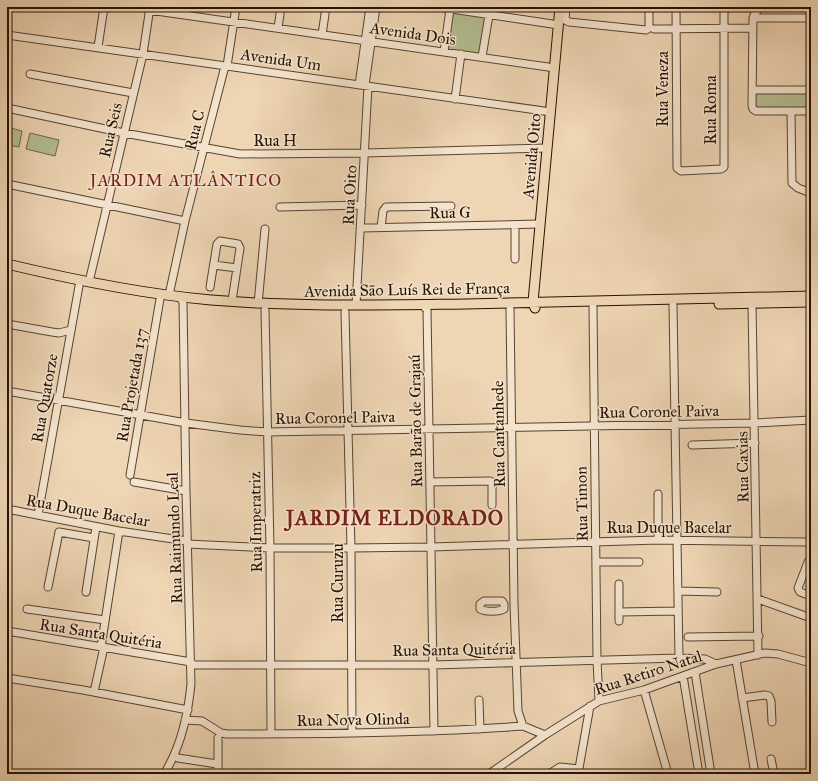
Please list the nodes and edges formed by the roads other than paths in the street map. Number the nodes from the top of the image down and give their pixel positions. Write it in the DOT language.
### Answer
graph roads {
  1 [pos="104,7"];
  2 [pos="236,7"];
  3 [pos="281,7"];
  4 [pos="326,7"];
  5 [pos="370,7"];
  6 [pos="376,7"];
  7 [pos="438,7"];
  8 [pos="560,7"];
  9 [pos="566,7"];
  10 [pos="649,7"];
  11 [pos="676,7"];
  12 [pos="724,7"];
  13 [pos="761,7"];
  14 [pos="152,9"];
  15 [pos="450,9"];
  16 [pos="468,9"];
  17 [pos="490,14"];
  18 [pos="753,18"];
  19 [pos="811,18"];
  20 [pos="234,22"];
  21 [pos="559,25"];
  22 [pos="278,28"];
  23 [pos="724,28"];
  24 [pos="753,28"];
  25 [pos="654,29"];
  26 [pos="676,29"];
  27 [pos="7,34"];
  28 [pos="322,35"];
  29 [pos="368,41"];
  30 [pos="98,47"];
  31 [pos="444,52"];
  32 [pos="145,54"];
  33 [pos="461,54"];
  34 [pos="482,57"];
  35 [pos="226,66"];
  36 [pos="555,68"];
  37 [pos="30,74"];
  38 [pos="364,85"];
  39 [pos="752,90"];
  40 [pos="811,90"];
  41 [pos="134,93"];
  42 [pos="455,98"];
  43 [pos="7,108"];
  44 [pos="791,111"];
  45 [pos="811,111"];
  46 [pos="550,112"];
  47 [pos="124,133"];
  48 [pos="204,147"];
  49 [pos="547,148"];
  50 [pos="365,153"];
  51 [pos="679,170"];
  52 [pos="7,184"];
  53 [pos="811,193"];
  54 [pos="107,205"];
  55 [pos="362,205"];
  56 [pos="451,206"];
  57 [pos="280,207"];
  58 [pos="185,221"];
  59 [pos="540,224"];
  60 [pos="515,225"];
  61 [pos="381,227"];
  62 [pos="361,228"];
  63 [pos="265,229"];
  64 [pos="515,259"];
  65 [pos="7,264"];
  66 [pos="214,265"];
  67 [pos="237,268"];
  68 [pos="7,270"];
  69 [pos="89,282"];
  70 [pos="79,286"];
  71 [pos="210,288"];
  72 [pos="169,295"];
  73 [pos="811,296"];
  74 [pos="160,299"];
  75 [pos="181,299"];
  76 [pos="232,302"];
  77 [pos="811,302"];
  78 [pos="752,304"];
  79 [pos="356,305"];
  80 [pos="534,305"];
  81 [pos="673,305"];
  82 [pos="262,307"];
  83 [pos="425,307"];
  84 [pos="593,307"];
  85 [pos="510,309"];
  86 [pos="345,312"];
  87 [pos="7,324"];
  88 [pos="71,330"];
  89 [pos="7,391"];
  90 [pos="58,400"];
  91 [pos="141,414"];
  92 [pos="811,420"];
  93 [pos="186,423"];
  94 [pos="755,423"];
  95 [pos="675,425"];
  96 [pos="594,426"];
  97 [pos="513,428"];
  98 [pos="429,429"];
  99 [pos="348,430"];
  100 [pos="267,432"];
  101 [pos="755,443"];
  102 [pos="692,444"];
  103 [pos="130,475"];
  104 [pos="134,482"];
  105 [pos="430,482"];
  106 [pos="186,491"];
  107 [pos="658,494"];
  108 [pos="492,505"];
  109 [pos="7,509"];
  110 [pos="38,515"];
  111 [pos="96,527"];
  112 [pos="119,531"];
  113 [pos="94,538"];
  114 [pos="811,539"];
  115 [pos="658,540"];
  116 [pos="677,540"];
  117 [pos="757,541"];
  118 [pos="187,542"];
  119 [pos="596,542"];
  120 [pos="513,545"];
  121 [pos="431,547"];
  122 [pos="270,548"];
  123 [pos="351,548"];
  124 [pos="811,559"];
  125 [pos="597,562"];
  126 [pos="639,562"];
  127 [pos="619,584"];
  128 [pos="48,586"];
  129 [pos="678,591"];
  130 [pos="86,592"];
  131 [pos="717,592"];
  132 [pos="811,596"];
  133 [pos="758,599"];
  134 [pos="504,604"];
  135 [pos="514,604"];
  136 [pos="27,609"];
  137 [pos="678,611"];
  138 [pos="619,612"];
  139 [pos="811,618"];
  140 [pos="105,620"];
  141 [pos="619,621"];
  142 [pos="7,631"];
  143 [pos="759,636"];
  144 [pos="688,637"];
  145 [pos="103,647"];
  146 [pos="758,654"];
  147 [pos="679,658"];
  148 [pos="597,660"];
  149 [pos="736,660"];
  150 [pos="516,662"];
  151 [pos="191,663"];
  152 [pos="716,664"];
  153 [pos="811,664"];
  154 [pos="352,665"];
  155 [pos="433,665"];
  156 [pos="270,666"];
  157 [pos="695,672"];
  158 [pos="683,676"];
  159 [pos="7,678"];
  160 [pos="644,690"];
  161 [pos="94,692"];
  162 [pos="742,698"];
  163 [pos="479,700"];
  164 [pos="599,701"];
  165 [pos="590,706"];
  166 [pos="188,710"];
  167 [pos="185,720"];
  168 [pos="772,722"];
  169 [pos="523,726"];
  170 [pos="480,729"];
  171 [pos="434,731"];
  172 [pos="271,734"];
  173 [pos="352,734"];
  174 [pos="545,735"];
  175 [pos="218,738"];
  176 [pos="178,758"];
  177 [pos="771,759"];
  178 [pos="218,764"];
  179 [pos="579,772"];
  180 [pos="164,774"];
  181 [pos="218,774"];
  182 [pos="489,774"];
  183 [pos="549,774"];
  184 [pos="668,774"];
  185 [pos="699,774"];
  186 [pos="711,774"];
  187 [pos="755,774"];
  188 [pos="774,774"];
  1 -- 30 [label="street"];
  2 -- 20 [label="street, Rua C"];
  3 -- 22 [label="street"];
  4 -- 28 [label="street"];
  5 -- 29 [label="street"];
  6 -- 29 [label="street"];
  7 -- 15 [label="street"];
  8 -- 21 [label="main road, Avenida Oito"];
  9 -- 10 [label="street"];
  11 -- 26 [label="street, Rua Veneza"];
  12 -- 23 [label="street, Rua Roma"];
  13 -- 18 [label="street"];
  14 -- 20 [label="street, Avenida Dois"];
  14 -- 32 [label="street, Rua Seis"];
  15 -- 16 [label="street"];
  15 -- 31 [label="street"];
  16 -- 17 [label="street"];
  17 -- 21 [label="street"];
  17 -- 34 [label="street"];
  18 -- 19 [label="street"];
  18 -- 24 [label="street"];
  20 -- 22 [label="street, Avenida Dois"];
  20 -- 35 [label="street, Rua C"];
  21 -- 36 [label="main road, Avenida Oito"];
  22 -- 28 [label="street, Avenida Dois"];
  23 -- 24 [label="street"];
  23 -- 26 [label="street"];
  23 -- 51 [label="street, Rua Roma"];
  24 -- 39 [label="street"];
  25 -- 26 [label="street"];
  26 -- 51 [label="street, Rua Veneza"];
  27 -- 30 [label="street, Avenida Um"];
  28 -- 29 [label="street, Avenida Dois"];
  29 -- 31 [label="street, Avenida Dois"];
  29 -- 38 [label="street, Rua Oito"];
  30 -- 32 [label="street, Avenida Um"];
  31 -- 33 [label="street, Avenida Dois"];
  32 -- 35 [label="street, Avenida Um"];
  32 -- 41 [label="street, Rua Seis"];
  33 -- 34 [label="street, Avenida Dois"];
  33 -- 42 [label="street"];
  34 -- 36 [label="street, Avenida Dois"];
  35 -- 38 [label="street, Avenida Um"];
  35 -- 48 [label="street, Rua C"];
  36 -- 46 [label="main road, Avenida Oito"];
  37 -- 41 [label="street"];
  38 -- 42 [label="street, Avenida Um"];
  38 -- 50 [label="street, Rua Oito"];
  39 -- 40 [label="street"];
  39 -- 44 [label="street"];
  41 -- 47 [label="street, Rua Seis"];
  42 -- 46 [label="street, Avenida Um"];
  43 -- 47 [label="street, Rua H"];
  44 -- 45 [label="street"];
  44 -- 53 [label="street"];
  46 -- 49 [label="main road, Avenida Oito"];
  47 -- 48 [label="street, Rua H"];
  47 -- 54 [label="street, Rua Seis"];
  48 -- 50 [label="street, Rua H"];
  48 -- 58 [label="street, Rua C"];
  49 -- 50 [label="street, Rua H"];
  49 -- 59 [label="main road, Avenida Oito"];
  50 -- 55 [label="street, Rua Oito"];
  52 -- 54 [label="street"];
  54 -- 58 [label="street"];
  54 -- 69 [label="street, Rua Seis"];
  55 -- 57 [label="street"];
  55 -- 62 [label="street, Rua Oito"];
  56 -- 61 [label="street"];
  58 -- 72 [label="street, Rua C"];
  59 -- 60 [label="street, Rua G"];
  59 -- 80 [label="main road, Avenida Oito"];
  60 -- 61 [label="street, Rua G"];
  60 -- 64 [label="street"];
  61 -- 62 [label="street, Rua G"];
  62 -- 79 [label="street, Rua Oito"];
  63 -- 82 [label="street, Rua Imperatriz"];
  65 -- 69 [label="main road, Avenida São Luís Rei de França"];
  66 -- 67 [label="street"];
  66 -- 67 [label="street"];
  66 -- 71 [label="street"];
  67 -- 76 [label="street"];
  68 -- 70 [label="main road, Avenida São Luís Rei de França"];
  69 -- 72 [label="main road, Avenida São Luís Rei de França"];
  70 -- 74 [label="main road, Avenida São Luís Rei de França"];
  70 -- 88 [label="street, Rua Quatorze"];
  72 -- 75 [label="main road, Avenida São Luís Rei de França"];
  73 -- 80 [label="main road, Avenida São Luís Rei de França"];
  74 -- 75 [label="main road, Avenida São Luís Rei de França"];
  74 -- 91 [label="street, Rua Projetada 137"];
  75 -- 76 [label="main road, Avenida São Luís Rei de França"];
  75 -- 82 [label="main road, Avenida São Luís Rei de França"];
  75 -- 93 [label="street, Rua Raimundo Leal"];
  76 -- 82 [label="main road, Avenida São Luís Rei de França"];
  77 -- 78 [label="main road, Avenida São Luís Rei de França"];
  78 -- 81 [label="main road, Avenida São Luís Rei de França"];
  78 -- 94 [label="street, Rua Caxias"];
  79 -- 82 [label="main road, Avenida São Luís Rei de França"];
  79 -- 83 [label="main road, Avenida São Luís Rei de França"];
  80 -- 83 [label="main road, Avenida São Luís Rei de França"];
  80 -- 84 [label="main road, Avenida São Luís Rei de França"];
  80 -- 85 [label="main road, Avenida São Luís Rei de França"];
  81 -- 84 [label="main road, Avenida São Luís Rei de França"];
  81 -- 95 [label="street"];
  82 -- 86 [label="main road, Avenida São Luís Rei de França"];
  82 -- 100 [label="street, Rua Imperatriz"];
  83 -- 85 [label="main road, Avenida São Luís Rei de França"];
  83 -- 86 [label="main road, Avenida São Luís Rei de França"];
  83 -- 98 [label="street, Rua Barão de Grajaú"];
  84 -- 96 [label="street, Rua Timon"];
  85 -- 97 [label="street, Rua Cantanhede"];
  86 -- 99 [label="street, Rua Curuzu"];
  87 -- 88 [label="street"];
  88 -- 90 [label="street, Rua Quatorze"];
  89 -- 90 [label="street, Rua Coronel Paiva"];
  90 -- 91 [label="street, Rua Coronel Paiva"];
  90 -- 110 [label="street, Rua Quatorze"];
  91 -- 93 [label="street, Rua Coronel Paiva"];
  91 -- 103 [label="street, Rua Projetada 137"];
  92 -- 94 [label="street, Rua Coronel Paiva"];
  93 -- 100 [label="street, Rua Coronel Paiva"];
  93 -- 106 [label="street, Rua Raimundo Leal"];
  94 -- 95 [label="street, Rua Coronel Paiva"];
  94 -- 101 [label="street, Rua Caxias"];
  95 -- 96 [label="street, Rua Coronel Paiva"];
  95 -- 116 [label="street"];
  96 -- 97 [label="street, Rua Coronel Paiva"];
  96 -- 119 [label="street, Rua Timon"];
  97 -- 98 [label="street, Rua Coronel Paiva"];
  97 -- 120 [label="street, Rua Cantanhede"];
  98 -- 99 [label="street, Rua Coronel Paiva"];
  98 -- 105 [label="street, Rua Barão de Grajaú"];
  99 -- 100 [label="street, Rua Coronel Paiva"];
  99 -- 123 [label="street, Rua Curuzu"];
  100 -- 122 [label="street, Rua Imperatriz"];
  101 -- 102 [label="street"];
  101 -- 117 [label="street, Rua Caxias"];
  104 -- 106 [label="street"];
  105 -- 108 [label="street"];
  105 -- 121 [label="street, Rua Barão de Grajaú"];
  106 -- 118 [label="street, Rua Raimundo Leal"];
  107 -- 115 [label="street"];
  109 -- 110 [label="street, Rua Duque Bacelar"];
  110 -- 111 [label="street, Rua Duque Bacelar"];
  111 -- 112 [label="street, Rua Duque Bacelar"];
  111 -- 113 [label="street"];
  112 -- 118 [label="street, Rua Duque Bacelar"];
  112 -- 140 [label="street"];
  113 -- 128 [label="street"];
  113 -- 130 [label="street"];
  114 -- 117 [label="street, Rua Duque Bacelar"];
  115 -- 116 [label="street, Rua Duque Bacelar"];
  115 -- 119 [label="street, Rua Duque Bacelar"];
  116 -- 117 [label="street, Rua Duque Bacelar"];
  116 -- 129 [label="street"];
  117 -- 133 [label="street, Rua Caxias"];
  118 -- 122 [label="street, Rua Duque Bacelar"];
  118 -- 151 [label="street, Rua Raimundo Leal"];
  119 -- 120 [label="street, Rua Duque Bacelar"];
  119 -- 125 [label="street, Rua Timon"];
  120 -- 121 [label="street, Rua Duque Bacelar"];
  120 -- 135 [label="street, Rua Cantanhede"];
  121 -- 123 [label="street, Rua Duque Bacelar"];
  121 -- 155 [label="street, Rua Barão de Grajaú"];
  122 -- 123 [label="street, Rua Duque Bacelar"];
  122 -- 156 [label="street, Rua Imperatriz"];
  123 -- 154 [label="street, Rua Curuzu"];
  124 -- 132 [label="street"];
  125 -- 126 [label="street"];
  125 -- 148 [label="street, Rua Timon"];
  127 -- 138 [label="street"];
  129 -- 131 [label="street"];
  129 -- 137 [label="street"];
  133 -- 139 [label="street"];
  133 -- 143 [label="street, Rua Caxias"];
  134 -- 135 [label="street"];
  135 -- 150 [label="street, Rua Cantanhede"];
  136 -- 140 [label="street"];
  137 -- 138 [label="street"];
  137 -- 147 [label="street"];
  138 -- 141 [label="street"];
  140 -- 145 [label="street"];
  142 -- 145 [label="street, Rua Santa Quitéria"];
  143 -- 144 [label="street"];
  143 -- 146 [label="street, Rua Caxias"];
  145 -- 151 [label="street, Rua Santa Quitéria"];
  145 -- 161 [label="street"];
  146 -- 149 [label="street, Rua Retiro Natal"];
  146 -- 153 [label="street, Rua Retiro Natal"];
  147 -- 148 [label="street, Rua Santa Quitéria"];
  147 -- 152 [label="street, Rua Santa Quitéria"];
  148 -- 150 [label="street, Rua Santa Quitéria"];
  148 -- 164 [label="street, Rua Timon"];
  149 -- 152 [label="street, Rua Retiro Natal"];
  149 -- 162 [label="street"];
  150 -- 155 [label="street, Rua Santa Quitéria"];
  150 -- 169 [label="street, Rua Cantanhede"];
  151 -- 156 [label="street, Rua Santa Quitéria"];
  151 -- 166 [label="street, Rua Raimundo Leal"];
  152 -- 157 [label="street, Rua Retiro Natal"];
  154 -- 155 [label="street, Rua Santa Quitéria"];
  154 -- 156 [label="street, Rua Santa Quitéria"];
  154 -- 173 [label="street, Rua Curuzu"];
  155 -- 171 [label="street, Rua Barão de Grajaú"];
  156 -- 172 [label="street, Rua Imperatriz"];
  157 -- 158 [label="street, Rua Retiro Natal"];
  157 -- 186 [label="street"];
  158 -- 160 [label="street, Rua Retiro Natal"];
  158 -- 185 [label="street"];
  159 -- 161 [label="street"];
  160 -- 164 [label="street, Rua Retiro Natal"];
  160 -- 184 [label="street"];
  161 -- 166 [label="street"];
  162 -- 168 [label="street"];
  162 -- 187 [label="street"];
  163 -- 170 [label="street"];
  164 -- 165 [label="street, Rua Retiro Natal"];
  165 -- 174 [label="street, Rua Retiro Natal"];
  165 -- 179 [label="street"];
  166 -- 167 [label="street, Rua Raimundo Leal"];
  167 -- 172 [label="street, Rua Nova Olinda"];
  167 -- 180 [label="street, Rua Raimundo Leal"];
  169 -- 170 [label="street, Rua Nova Olinda"];
  169 -- 174 [label="street"];
  170 -- 171 [label="street, Rua Nova Olinda"];
  171 -- 173 [label="street, Rua Nova Olinda"];
  172 -- 173 [label="street, Rua Nova Olinda"];
  174 -- 182 [label="street, Rua Retiro Natal"];
  175 -- 178 [label="street"];
  176 -- 178 [label="street"];
  177 -- 188 [label="street"];
  178 -- 181 [label="street"];
  179 -- 183 [label="street"];
}
